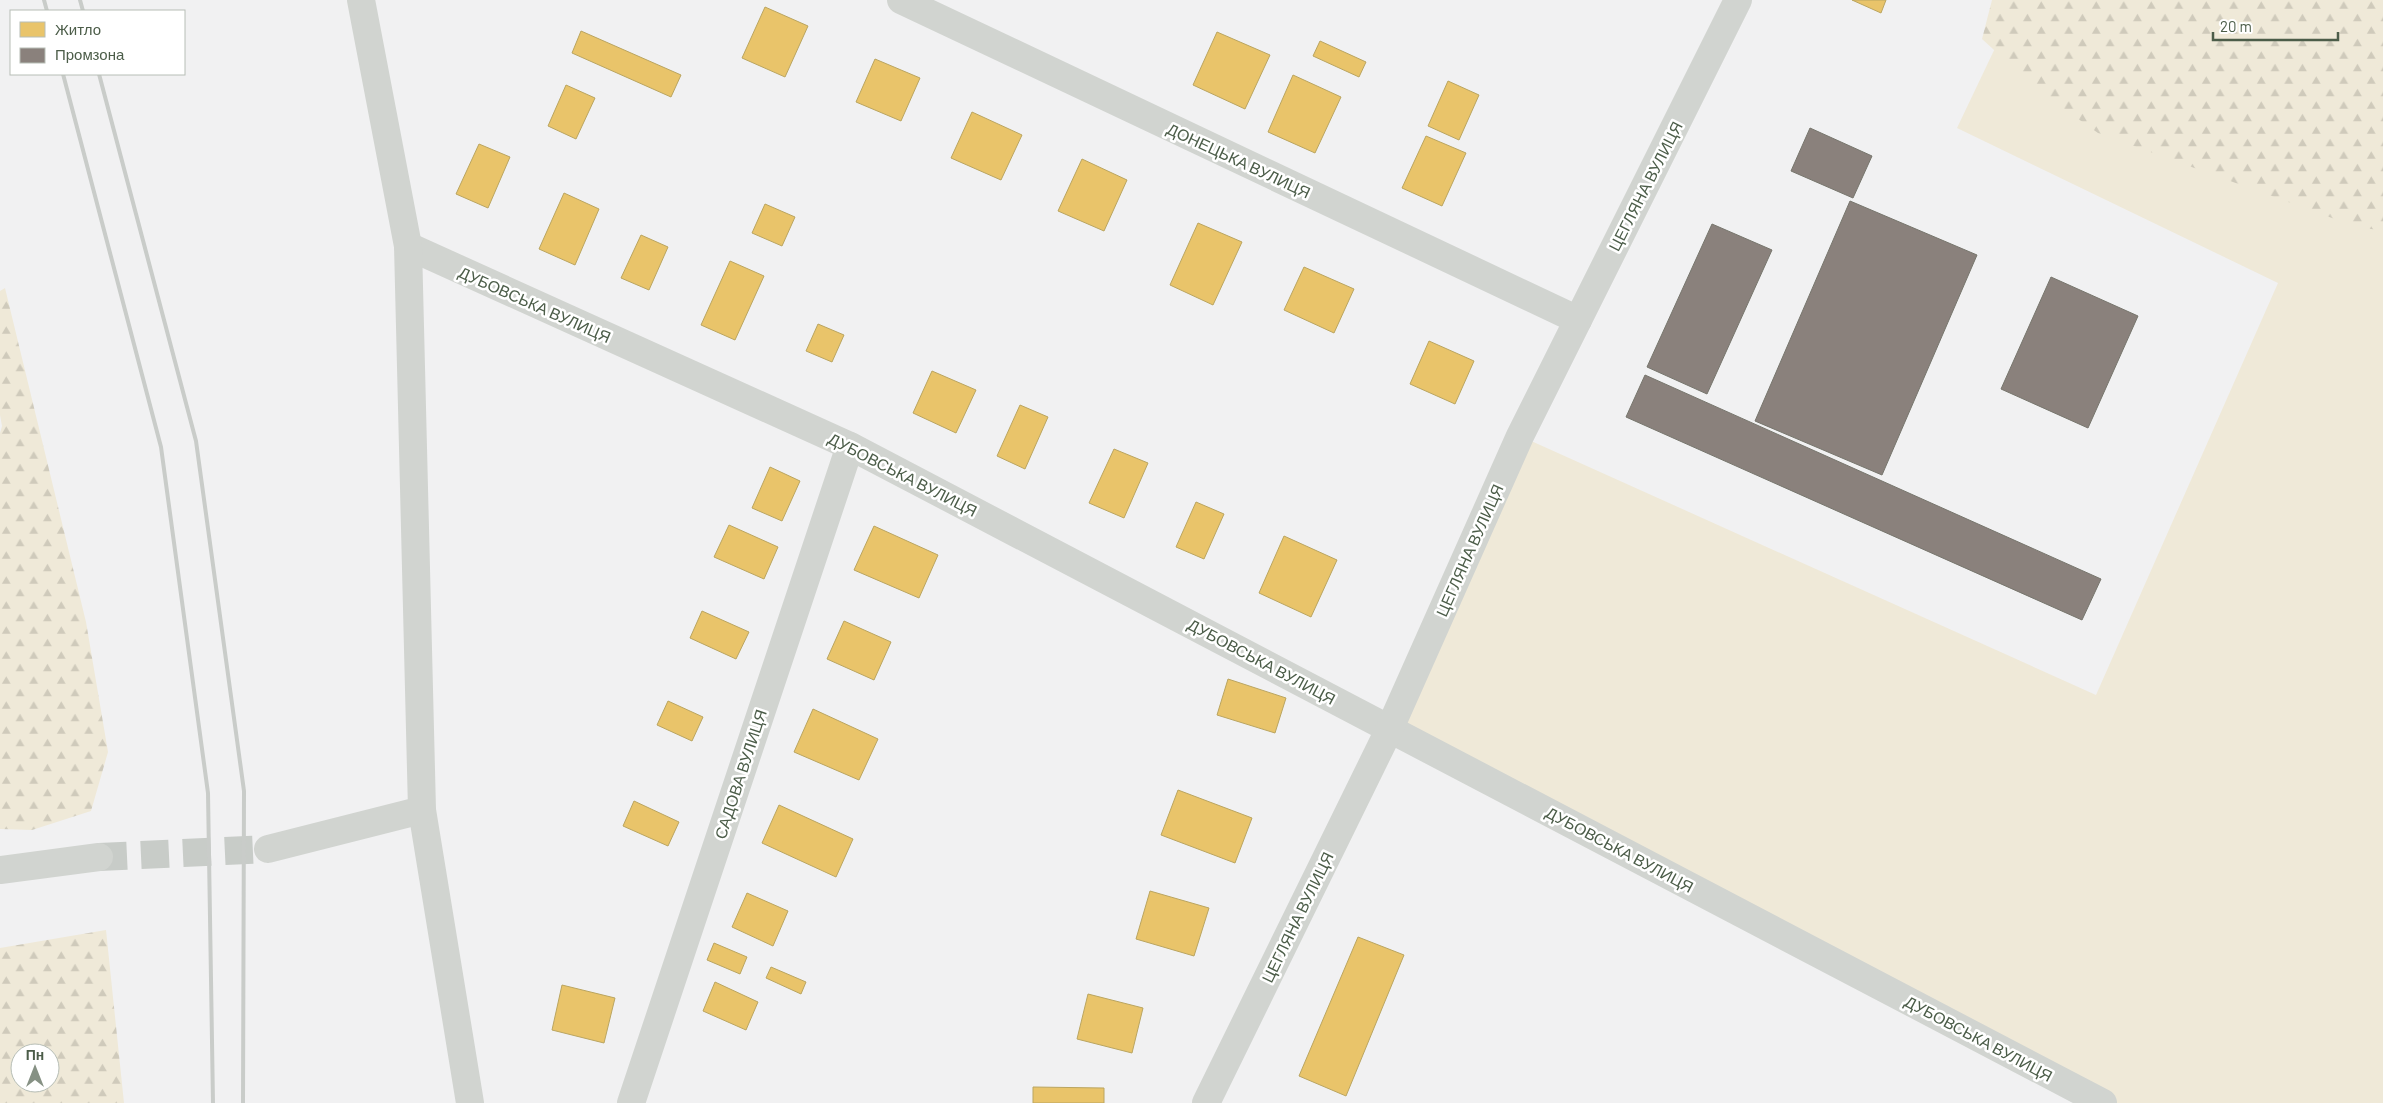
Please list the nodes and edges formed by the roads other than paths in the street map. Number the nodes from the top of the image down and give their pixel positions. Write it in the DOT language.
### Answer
graph roads {
  1 [pos="361,0"];
  2 [pos="901,0"];
  3 [pos="1738,0"];
  4 [pos="408,246"];
  5 [pos="1578,320"];
  6 [pos="850,446"];
  7 [pos="1390,728"];
  8 [pos="422,810"];
  9 [pos="268,849"];
  10 [pos="99,857"];
  11 [pos="0,870"];
  12 [pos="470,1103"];
  13 [pos="630,1103"];
  14 [pos="1206,1103"];
  15 [pos="2103,1103"];
  1 -- 4 [label="street"];
  2 -- 5 [label="street, ДОНЕЦЬКА ВУЛИЦЯ"];
  3 -- 5 [label="street, ЦЕГЛЯНА ВУЛИЦЯ"];
  4 -- 6 [label="street, ДУБОВСЬКА ВУЛИЦЯ"];
  4 -- 8 [label="street"];
  5 -- 7 [label="street, ЦЕГЛЯНА ВУЛИЦЯ"];
  6 -- 7 [label="street, ДУБОВСЬКА ВУЛИЦЯ"];
  6 -- 13 [label="street, САДОВА ВУЛИЦЯ"];
  7 -- 14 [label="street, ЦЕГЛЯНА ВУЛИЦЯ"];
  7 -- 15 [label="street, ДУБОВСЬКА ВУЛИЦЯ"];
  8 -- 9 [label="street"];
  8 -- 12 [label="street"];
  10 -- 11 [label="street"];
}
